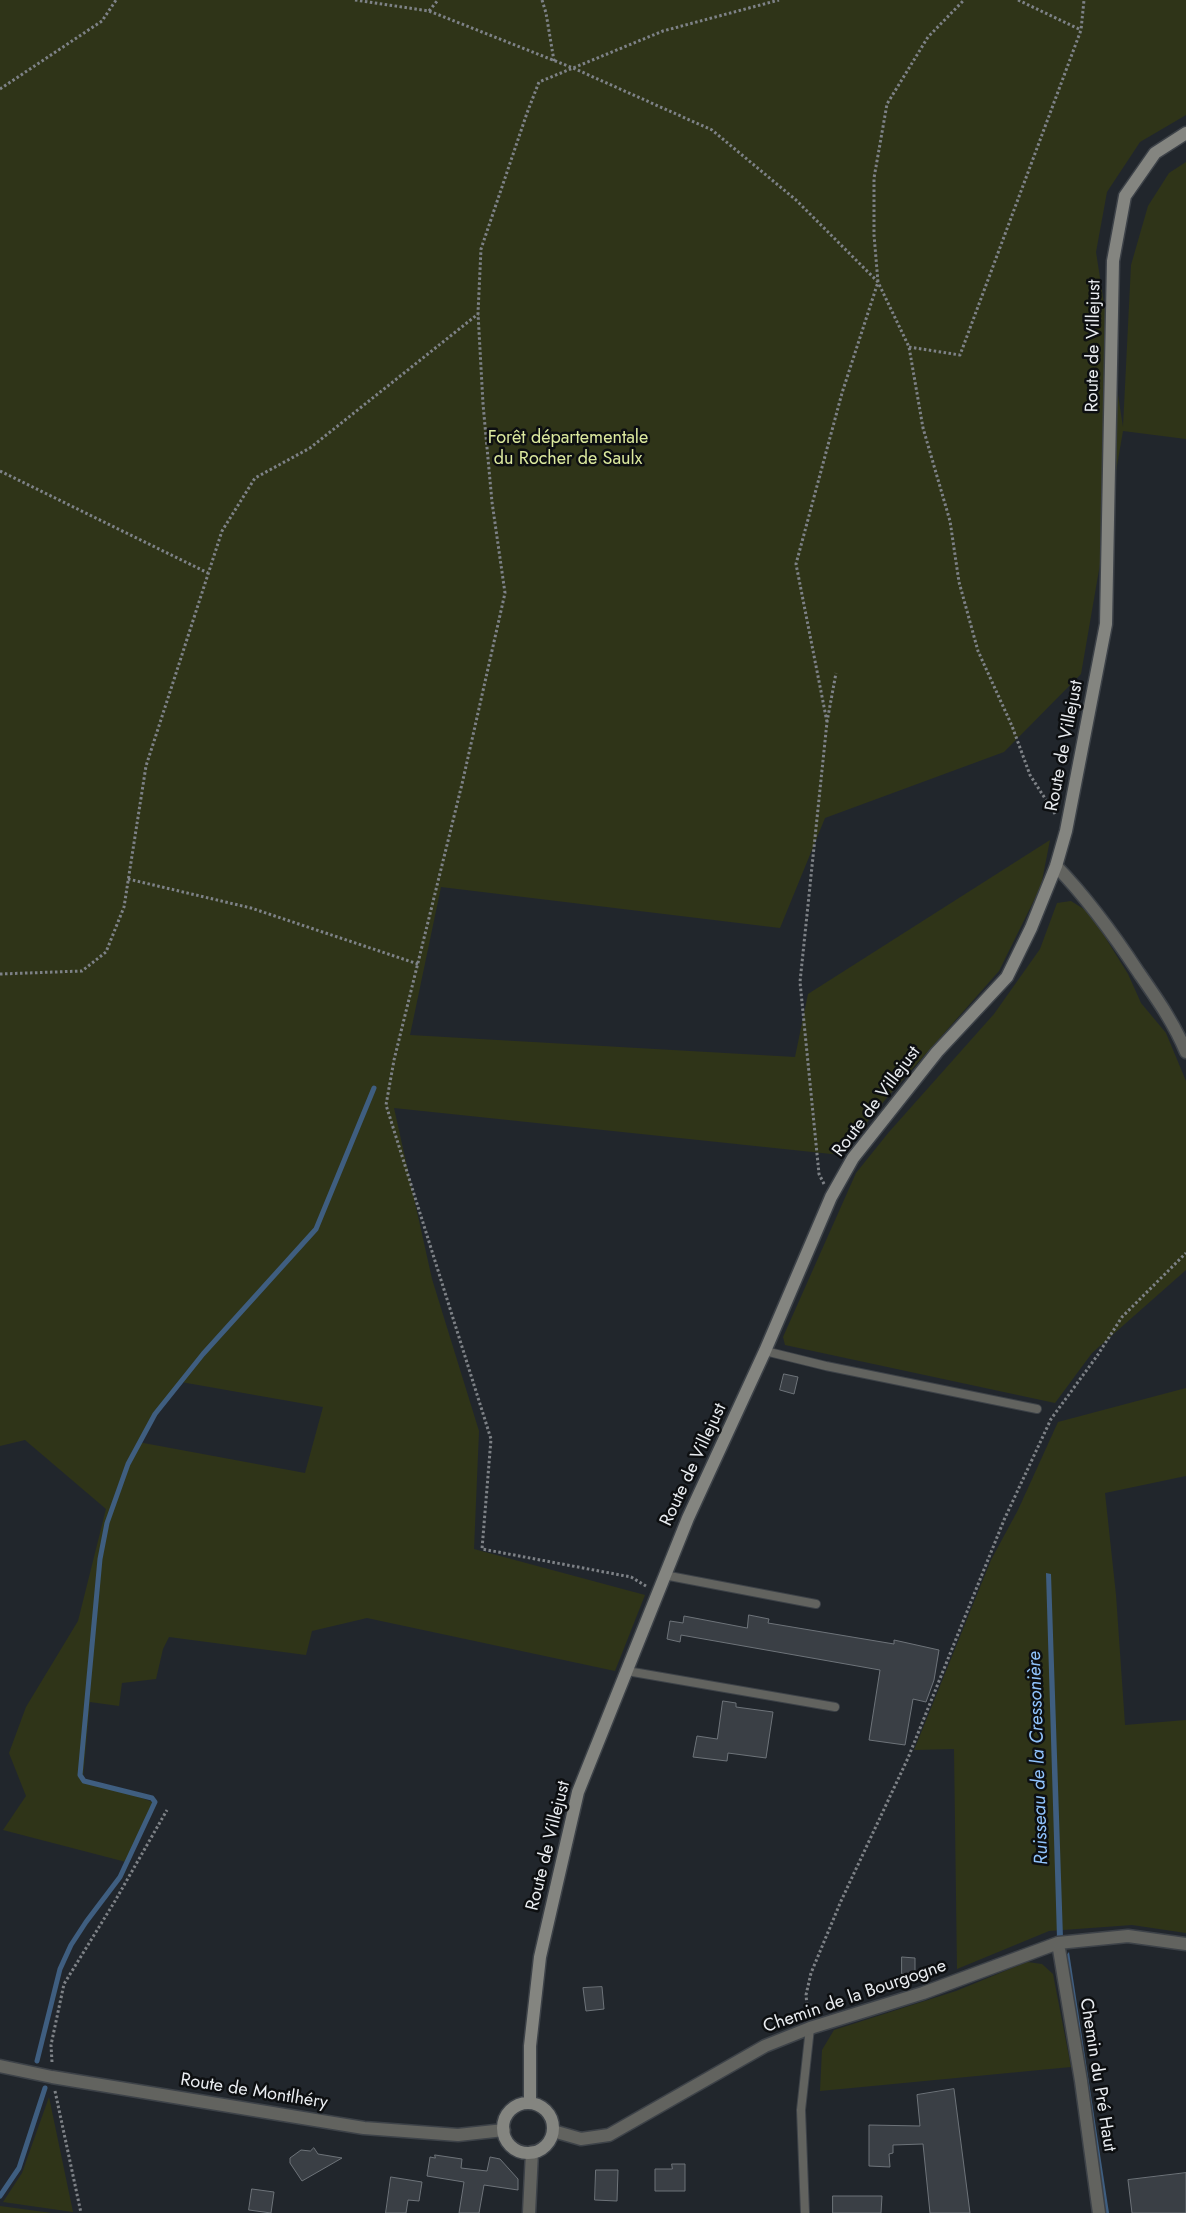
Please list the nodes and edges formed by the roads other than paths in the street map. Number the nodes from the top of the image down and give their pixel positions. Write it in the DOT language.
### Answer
graph roads {
  1 [pos="1186,133"];
  2 [pos="1056,866"];
  3 [pos="1186,1052"];
  4 [pos="765,1352"];
  5 [pos="1037,1408"];
  6 [pos="664,1575"];
  7 [pos="816,1604"];
  8 [pos="627,1671"];
  9 [pos="835,1708"];
  10 [pos="1058,1943"];
  11 [pos="1186,1944"];
  12 [pos="810,2028"];
  13 [pos="0,2066"];
  14 [pos="530,2103"];
  15 [pos="504,2130"];
  16 [pos="553,2130"];
  17 [pos="532,2152"];
  18 [pos="529,2213"];
  19 [pos="805,2213"];
  20 [pos="1099,2213"];
  1 -- 2 [label="main road, Route de Villejust"];
  2 -- 3 [label="street"];
  2 -- 4 [label="main road, Route de Villejust"];
  4 -- 5 [label="lane"];
  4 -- 6 [label="main road, Route de Villejust"];
  6 -- 7 [label="lane"];
  6 -- 8 [label="main road, Route de Villejust"];
  8 -- 9 [label="lane"];
  8 -- 14 [label="main road, Route de Villejust"];
  10 -- 11 [label="street, Chemin de la Bourgogne"];
  10 -- 12 [label="street, Chemin de la Bourgogne"];
  10 -- 20 [label="street, Chemin du Pré Haut"];
  12 -- 16 [label="street, Chemin de la Bourgogne"];
  12 -- 19 [label="lane"];
  13 -- 15 [label="street, Route de Montlhéry"];
  14 -- 15 [label="main road"];
  14 -- 16 [label="main road"];
  15 -- 17 [label="main road"];
  16 -- 17 [label="main road"];
  17 -- 18 [label="street"];
}
